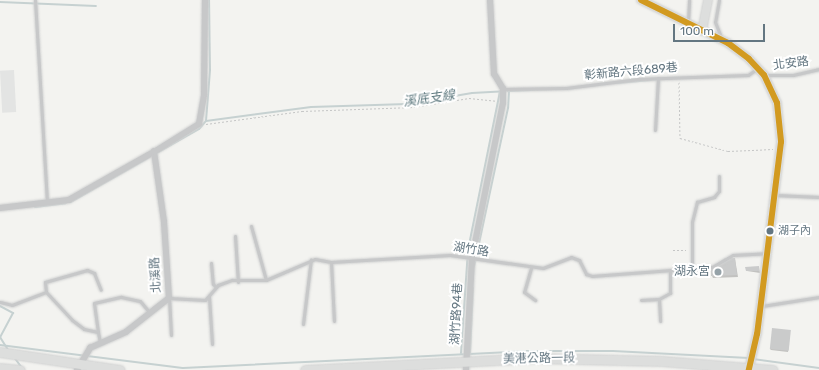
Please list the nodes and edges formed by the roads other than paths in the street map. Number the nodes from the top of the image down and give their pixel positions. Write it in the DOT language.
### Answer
graph roads {
  1 [pos="35,0"];
  2 [pos="205,0"];
  3 [pos="490,0"];
  4 [pos="641,0"];
  5 [pos="708,0"];
  6 [pos="719,0"];
  7 [pos="690,1"];
  8 [pos="688,24"];
  9 [pos="702,31"];
  10 [pos="723,41"];
  11 [pos="759,68"];
  12 [pos="819,69"];
  13 [pos="764,75"];
  14 [pos="658,78"];
  15 [pos="503,89"];
  16 [pos="655,130"];
  17 [pos="155,154"];
  18 [pos="719,176"];
  19 [pos="775,194"];
  20 [pos="819,197"];
  21 [pos="47,205"];
  22 [pos="0,208"];
  23 [pos="251,226"];
  24 [pos="235,236"];
  25 [pos="768,253"];
  26 [pos="472,258"];
  27 [pos="311,259"];
  28 [pos="331,262"];
  29 [pos="211,263"];
  30 [pos="531,268"];
  31 [pos="692,268"];
  32 [pos="670,270"];
  33 [pos="266,280"];
  34 [pos="238,282"];
  35 [pos="216,287"];
  36 [pos="101,290"];
  37 [pos="46,292"];
  38 [pos="209,297"];
  39 [pos="169,298"];
  40 [pos="819,298"];
  41 [pos="659,299"];
  42 [pos="535,300"];
  43 [pos="641,300"];
  44 [pos="0,302"];
  45 [pos="760,306"];
  46 [pos="150,313"];
  47 [pos="334,321"];
  48 [pos="660,321"];
  49 [pos="303,324"];
  50 [pos="98,332"];
  51 [pos="171,335"];
  52 [pos="100,343"];
  53 [pos="212,344"];
  54 [pos="0,352"];
  55 [pos="466,360"];
  56 [pos="78,367"];
  57 [pos="0,368"];
  58 [pos="749,368"];
  59 [pos="20,370"];
  60 [pos="120,370"];
  61 [pos="305,370"];
  62 [pos="466,370"];
  63 [pos="773,370"];
  1 -- 21 [label="lane"];
  2 -- 17 [label="street"];
  3 -- 15 [label="street"];
  4 -- 8 [label="street"];
  5 -- 9 [label="street"];
  6 -- 10 [label="lane"];
  7 -- 8 [label="lane"];
  8 -- 9 [label="street"];
  9 -- 10 [label="street"];
  10 -- 11 [label="street"];
  11 -- 13 [label="street"];
  11 -- 14 [label="lane, 彰新路六段689巷"];
  12 -- 13 [label="lane, 北安路"];
  13 -- 19 [label="street"];
  14 -- 15 [label="lane, 彰新路六段689巷"];
  14 -- 16 [label="lane"];
  15 -- 26 [label="street, 湖竹路94巷"];
  17 -- 21 [label="street"];
  17 -- 39 [label="street, 北溪路"];
  18 -- 31 [label="lane"];
  19 -- 20 [label="lane"];
  19 -- 25 [label="street"];
  21 -- 22 [label="street"];
  23 -- 33 [label="lane"];
  24 -- 34 [label="lane"];
  25 -- 31 [label="lane, 湖竹路"];
  25 -- 45 [label="street"];
  26 -- 28 [label="lane, 湖竹路"];
  26 -- 30 [label="lane, 湖竹路"];
  26 -- 55 [label="street, 湖竹路94巷"];
  27 -- 28 [label="lane, 湖竹路"];
  27 -- 33 [label="lane"];
  27 -- 49 [label="lane"];
  28 -- 47 [label="lane"];
  29 -- 35 [label="lane"];
  30 -- 32 [label="lane, 湖竹路"];
  30 -- 42 [label="lane"];
  31 -- 32 [label="lane, 湖竹路"];
  32 -- 41 [label="lane"];
  33 -- 34 [label="lane"];
  34 -- 35 [label="lane"];
  35 -- 38 [label="lane"];
  36 -- 37 [label="lane"];
  37 -- 44 [label="lane"];
  37 -- 50 [label="lane"];
  38 -- 39 [label="lane"];
  38 -- 53 [label="lane"];
  39 -- 46 [label="street, 北溪路"];
  39 -- 51 [label="lane"];
  40 -- 45 [label="lane"];
  41 -- 43 [label="lane"];
  41 -- 48 [label="lane"];
  45 -- 58 [label="street"];
  46 -- 50 [label="lane"];
  46 -- 52 [label="street, 北溪路"];
  50 -- 52 [label="lane"];
  52 -- 56 [label="street, 北溪路"];
  54 -- 56 [label="main road"];
  55 -- 58 [label="main road, 美港公路一段"];
  55 -- 61 [label="main road, 美港公路一段"];
  55 -- 62 [label="street, 湖竹路94巷"];
  56 -- 60 [label="main road"];
  57 -- 59 [label="main road"];
  58 -- 63 [label="main road, 美港公路一段"];
}
